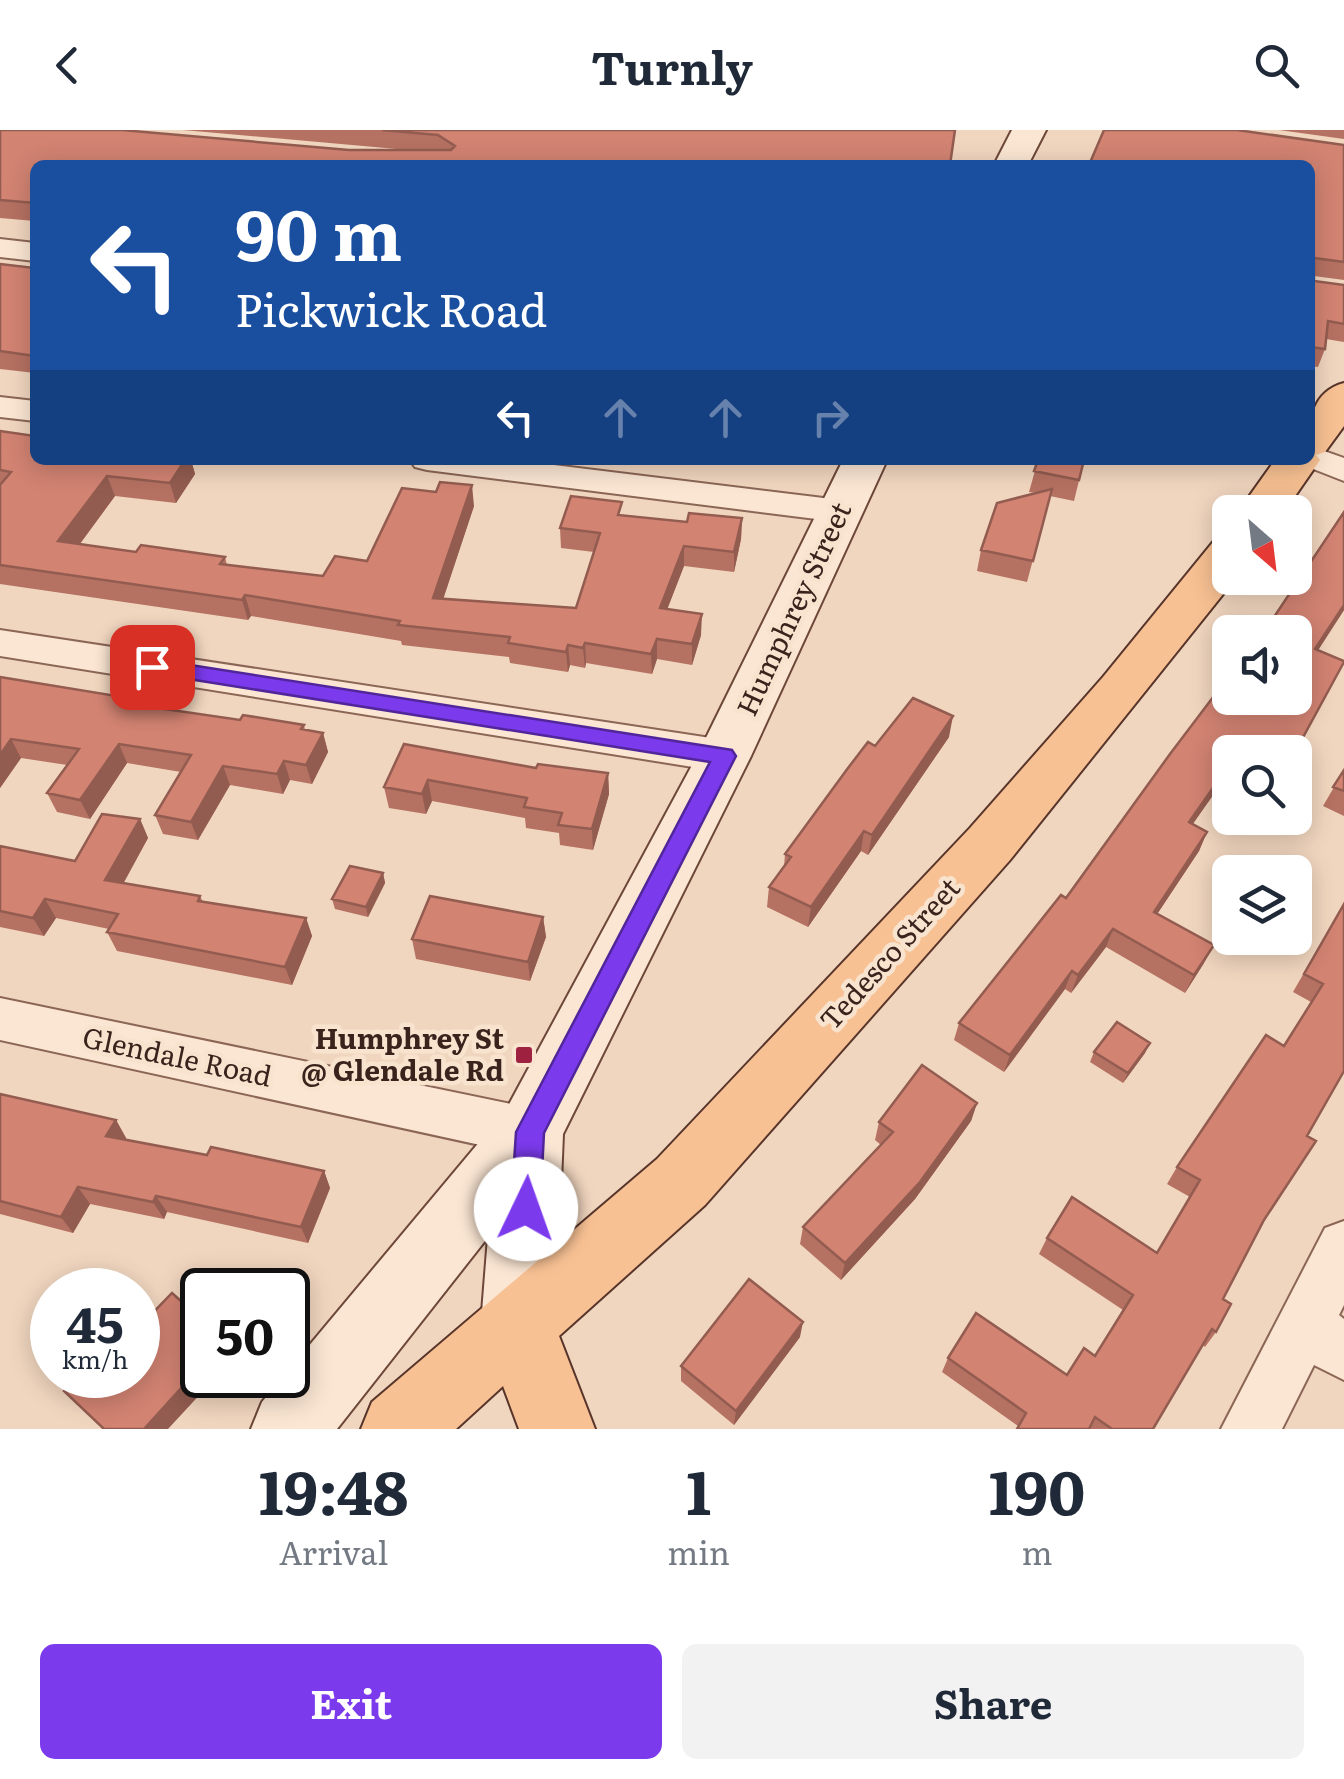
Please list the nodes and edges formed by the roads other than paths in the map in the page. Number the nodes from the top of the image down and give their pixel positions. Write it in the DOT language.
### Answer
graph roads {
  1 [pos="1028,130"];
  2 [pos="1013,160"];
  3 [pos="0,248"];
  4 [pos="30,251"];
  5 [pos="1344,396"];
  6 [pos="0,407"];
  7 [pos="30,410"];
  8 [pos="1315,436"];
  9 [pos="1315,458"];
  10 [pos="468,465"];
  11 [pos="863,465"];
  12 [pos="1294,465"];
  13 [pos="1344,470"];
  14 [pos="1273,495"];
  15 [pos="840,511"];
  16 [pos="1212,575"];
  17 [pos="0,643"];
  18 [pos="724,756"];
  19 [pos="0,1019"];
  20 [pos="530,1132"];
  21 [pos="1344,1247"];
  22 [pos="518,1324"];
  23 [pos="1323,1338"];
  24 [pos="289,1429"];
  25 [pos="398,1429"];
  26 [pos="557,1429"];
  27 [pos="1252,1429"];
  1 -- 2 [label="main road"];
  3 -- 4 [label="street"];
  5 -- 8 [label="main road"];
  6 -- 7 [label="street"];
  9 -- 13 [label="street"];
  10 -- 15 [label="street"];
  11 -- 15 [label="main road, Humphrey Street"];
  12 -- 14 [label="main road"];
  15 -- 18 [label="main road, Humphrey Street"];
  16 -- 22 [label="main road, Tedesco Street"];
  17 -- 18 [label="street"];
  18 -- 20 [label="main road, Humphrey Street"];
  19 -- 20 [label="street, Glendale Road"];
  20 -- 22 [label="main road, Humphrey Street"];
  20 -- 24 [label="main road, Humphrey Street"];
  21 -- 23 [label="street"];
  22 -- 25 [label="main road"];
  22 -- 26 [label="main road"];
  23 -- 27 [label="street"];
}
